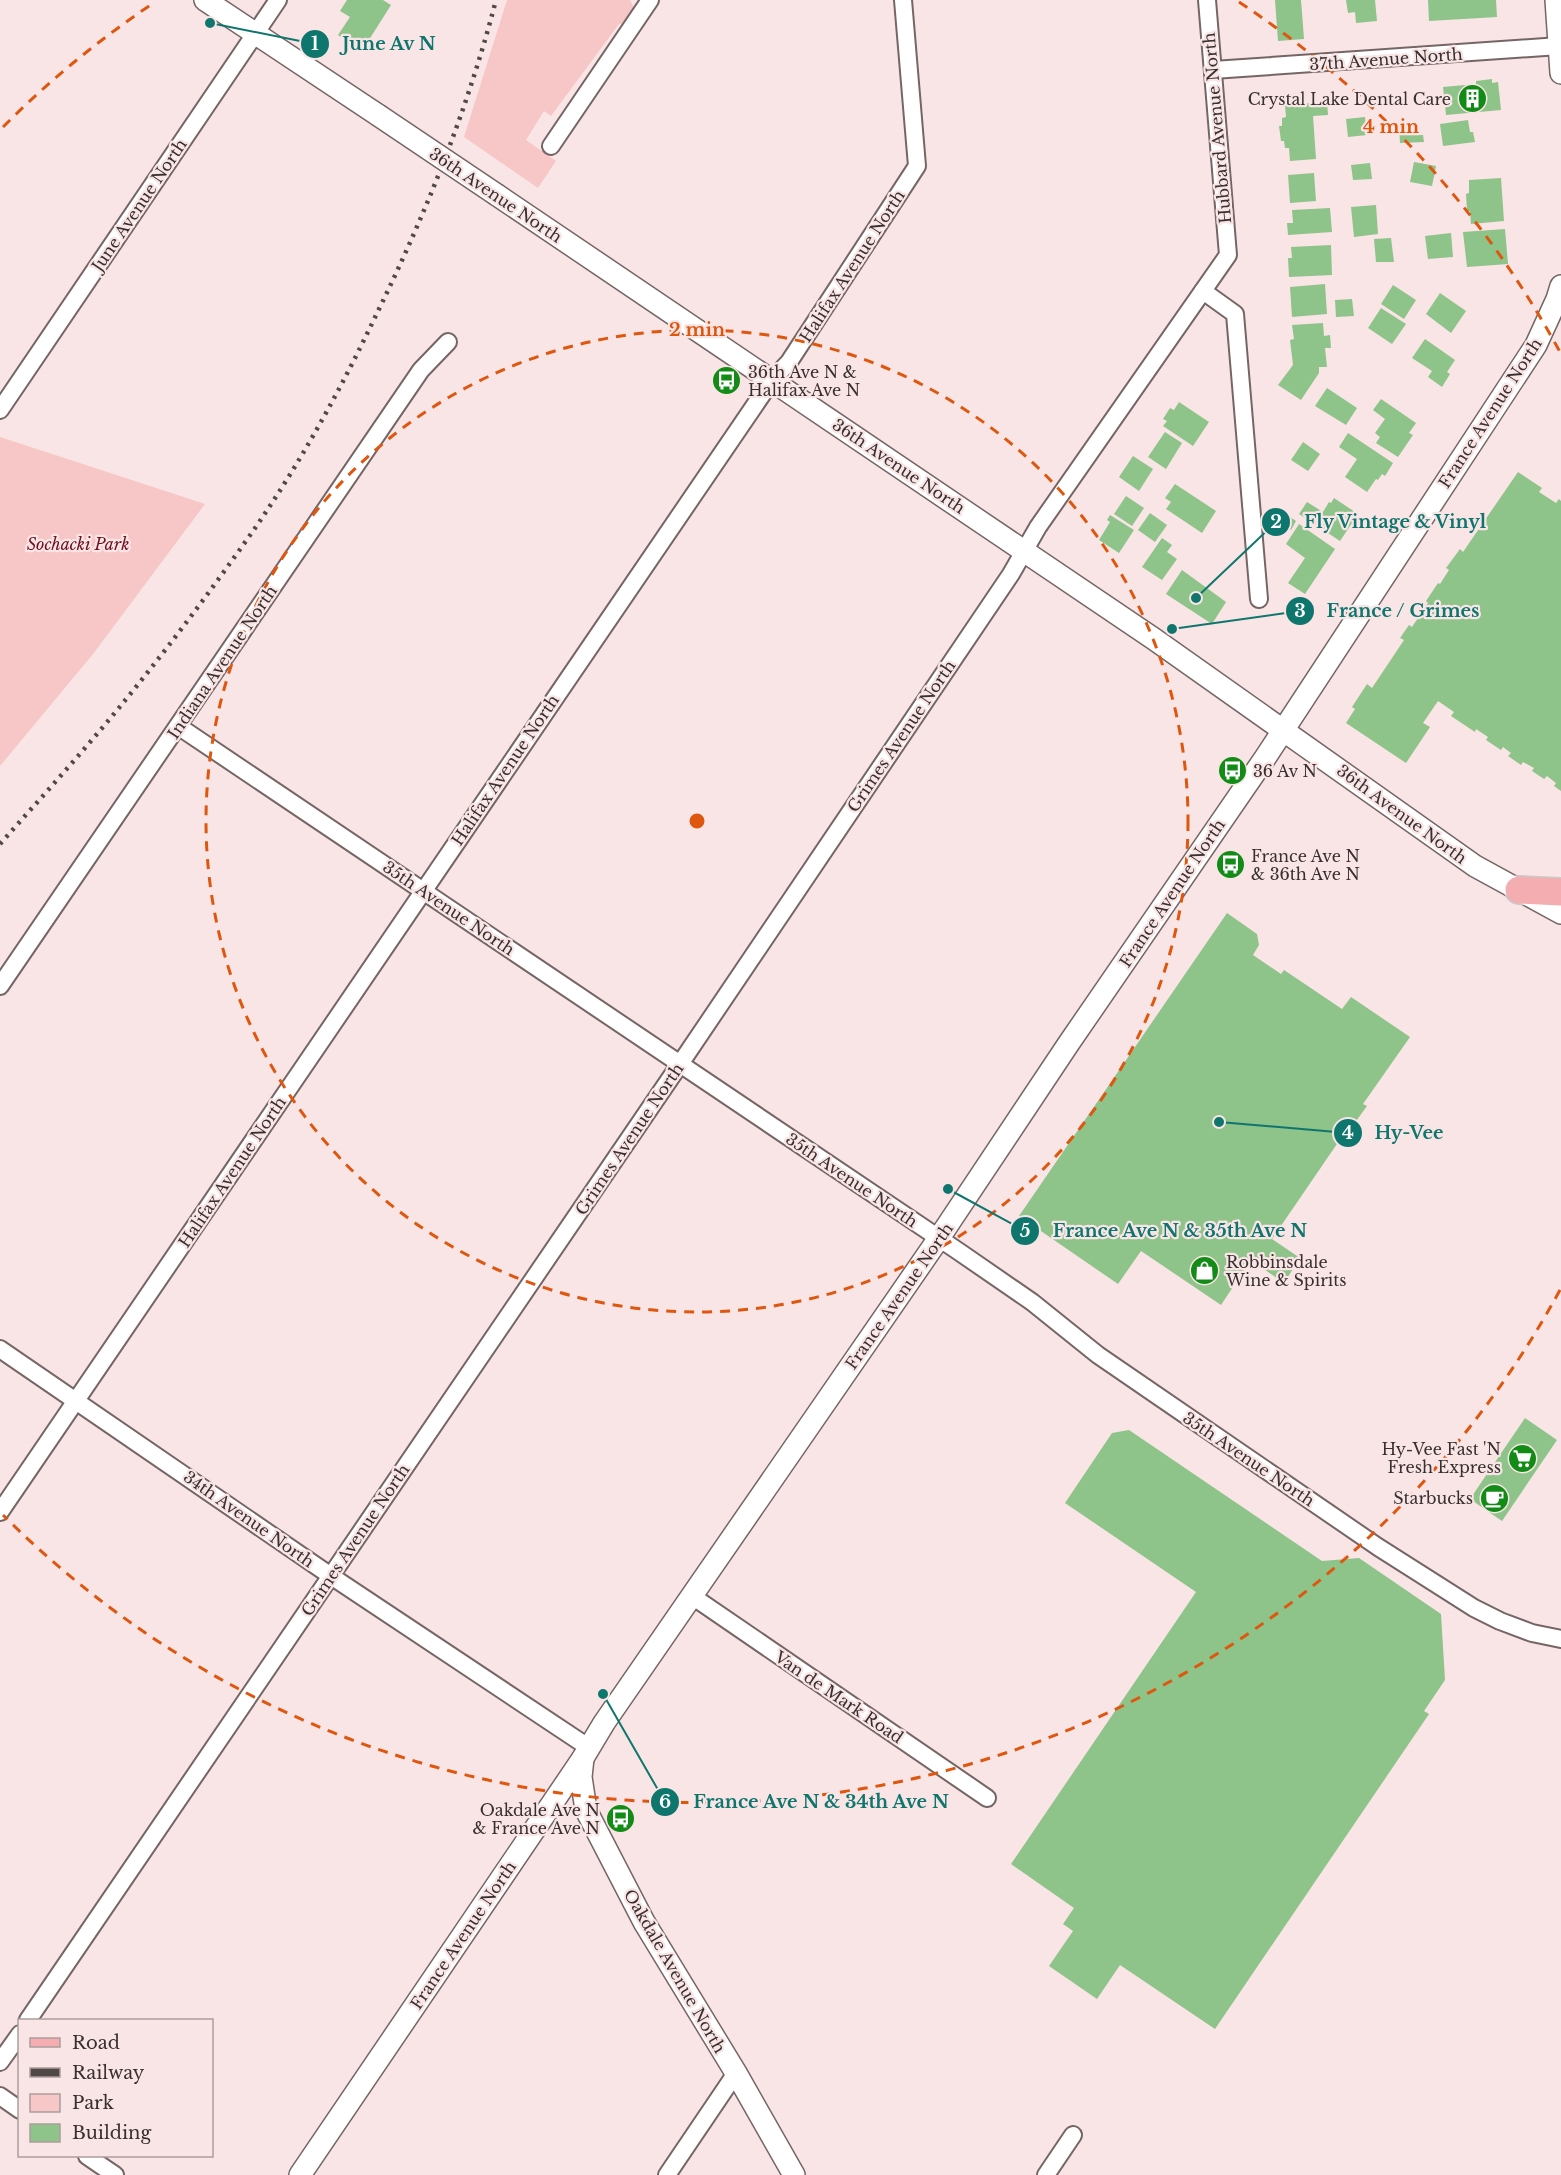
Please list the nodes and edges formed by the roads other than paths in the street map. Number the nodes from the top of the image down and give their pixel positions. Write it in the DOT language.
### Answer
graph roads {
  1 [pos="205,0"];
  2 [pos="278,0"];
  3 [pos="650,0"];
  4 [pos="903,0"];
  5 [pos="1207,0"];
  6 [pos="1556,0"];
  7 [pos="256,33"];
  8 [pos="1558,46"];
  9 [pos="1213,70"];
  10 [pos="1561,74"];
  11 [pos="551,146"];
  12 [pos="1228,255"];
  13 [pos="1561,286"];
  14 [pos="1203,291"];
  15 [pos="448,342"];
  16 [pos="772,380"];
  17 [pos="0,410"];
  18 [pos="1025,551"];
  19 [pos="1259,599"];
  20 [pos="178,726"];
  21 [pos="1283,729"];
  22 [pos="1519,890"];
  23 [pos="423,891"];
  24 [pos="1561,892"];
  25 [pos="1561,913"];
  26 [pos="0,986"];
  27 [pos="680,1064"];
  28 [pos="939,1238"];
  29 [pos="0,1349"];
  30 [pos="76,1401"];
  31 [pos="0,1512"];
  32 [pos="331,1576"];
  33 [pos="692,1596"];
  34 [pos="1561,1639"];
  35 [pos="586,1753"];
  36 [pos="987,1798"];
  37 [pos="29,2019"];
  38 [pos="18,2037"];
  39 [pos="0,2062"];
  40 [pos="735,2073"];
  41 [pos="0,2096"];
  42 [pos="18,2109"];
  43 [pos="1073,2135"];
  44 [pos="88,2157"];
  45 [pos="115,2175"];
  46 [pos="300,2175"];
  47 [pos="667,2175"];
  48 [pos="794,2175"];
  49 [pos="1046,2175"];
  1 -- 7 [label="street, 36th Avenue North"];
  2 -- 7 [label="street, June Avenue North"];
  3 -- 11 [label="street"];
  4 -- 16 [label="street, Halifax Avenue North"];
  5 -- 9 [label="street, Hubbard Avenue North"];
  6 -- 8 [label="street"];
  7 -- 16 [label="street, 36th Avenue North, bridge"];
  7 -- 17 [label="street, June Avenue North"];
  8 -- 9 [label="street, 37th Avenue North"];
  8 -- 10 [label="street"];
  9 -- 12 [label="street, Hubbard Avenue North"];
  12 -- 14 [label="street, Grimes Avenue North"];
  13 -- 21 [label="street, France Avenue North"];
  14 -- 18 [label="street, Grimes Avenue North"];
  14 -- 19 [label="street"];
  15 -- 20 [label="street, Indiana Avenue North"];
  16 -- 18 [label="street, 36th Avenue North"];
  16 -- 23 [label="street, Halifax Avenue North"];
  18 -- 21 [label="street, 36th Avenue North"];
  18 -- 27 [label="street, Grimes Avenue North"];
  20 -- 23 [label="street, 35th Avenue North"];
  20 -- 26 [label="street, Indiana Avenue North"];
  21 -- 22 [label="street, 36th Avenue North"];
  21 -- 28 [label="street, France Avenue North"];
  22 -- 24 [label="main road"];
  22 -- 25 [label="street, 36th Avenue North"];
  23 -- 27 [label="street, 35th Avenue North"];
  23 -- 30 [label="street, Halifax Avenue North"];
  27 -- 28 [label="street, 35th Avenue North"];
  27 -- 32 [label="street, Grimes Avenue North"];
  28 -- 33 [label="street, France Avenue North"];
  28 -- 34 [label="street, 35th Avenue North"];
  29 -- 30 [label="street, 34th Avenue North"];
  30 -- 31 [label="street, Halifax Avenue North"];
  30 -- 32 [label="street, 34th Avenue North"];
  32 -- 35 [label="street, 34th Avenue North"];
  32 -- 37 [label="street, Grimes Avenue North"];
  33 -- 35 [label="street, France Avenue North"];
  33 -- 36 [label="street, Van de Mark Road"];
  35 -- 40 [label="street, Oakdale Avenue North"];
  35 -- 46 [label="street, France Avenue North"];
  38 -- 39 [label="street"];
  40 -- 47 [label="street"];
  40 -- 48 [label="street, Oakdale Avenue North"];
  41 -- 42 [label="street"];
  43 -- 49 [label="street"];
  44 -- 45 [label="street"];
}
